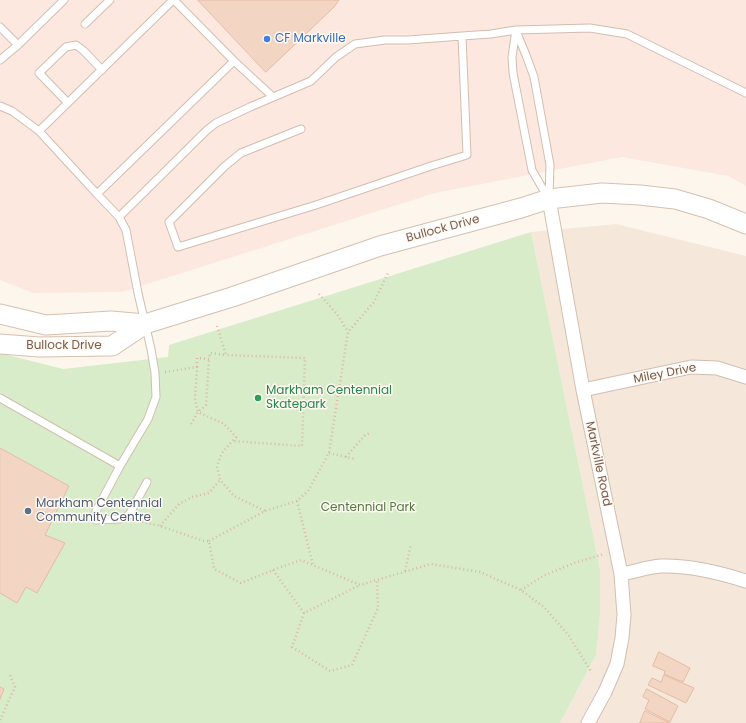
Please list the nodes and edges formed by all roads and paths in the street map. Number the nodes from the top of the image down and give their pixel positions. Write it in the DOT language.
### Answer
graph roads {
  1 [pos="64,0"];
  2 [pos="110,0"];
  3 [pos="174,0"];
  4 [pos="85,24"];
  5 [pos="0,27"];
  6 [pos="516,30"];
  7 [pos="462,36"];
  8 [pos="18,46"];
  9 [pos="0,60"];
  10 [pos="234,61"];
  11 [pos="102,70"];
  12 [pos="746,93"];
  13 [pos="273,97"];
  14 [pos="68,103"];
  15 [pos="0,106"];
  16 [pos="301,129"];
  17 [pos="39,131"];
  18 [pos="97,194"];
  19 [pos="549,199"];
  20 [pos="119,217"];
  21 [pos="746,224"];
  22 [pos="388,273"];
  23 [pos="320,294"];
  24 [pos="0,314"];
  25 [pos="145,324"];
  26 [pos="217,326"];
  27 [pos="348,332"];
  28 [pos="0,344"];
  29 [pos="226,355"];
  30 [pos="209,359"];
  31 [pos="197,369"];
  32 [pos="155,373"];
  33 [pos="746,377"];
  34 [pos="583,390"];
  35 [pos="0,398"];
  36 [pos="198,412"];
  37 [pos="191,424"];
  38 [pos="370,433"];
  39 [pos="232,441"];
  40 [pos="329,453"];
  41 [pos="346,457"];
  42 [pos="354,459"];
  43 [pos="120,466"];
  44 [pos="220,480"];
  45 [pos="147,482"];
  46 [pos="297,501"];
  47 [pos="265,511"];
  48 [pos="136,521"];
  49 [pos="160,526"];
  50 [pos="209,541"];
  51 [pos="411,544"];
  52 [pos="616,551"];
  53 [pos="313,565"];
  54 [pos="273,570"];
  55 [pos="405,572"];
  56 [pos="621,574"];
  57 [pos="377,580"];
  58 [pos="746,582"];
  59 [pos="360,585"];
  60 [pos="521,590"];
  61 [pos="304,613"];
  62 [pos="9,673"];
  63 [pos="592,673"];
  64 [pos="0,720"];
  65 [pos="588,723"];
  1 -- 8 [label="lane"];
  2 -- 4 [label="lane"];
  3 -- 10 [label="lane"];
  3 -- 11 [label="lane"];
  5 -- 8 [label="lane"];
  6 -- 7 [label="lane"];
  6 -- 12 [label="lane"];
  6 -- 19 [label="lane"];
  6 -- 19 [label="lane"];
  7 -- 13 [label="lane"];
  7 -- 16 [label="lane"];
  8 -- 9 [label="lane"];
  10 -- 13 [label="lane"];
  10 -- 18 [label="lane"];
  11 -- 14 [label="lane"];
  11 -- 14 [label="lane"];
  13 -- 20 [label="lane"];
  14 -- 17 [label="lane"];
  15 -- 17 [label="lane"];
  17 -- 18 [label="lane"];
  18 -- 20 [label="lane"];
  19 -- 21 [label="street, Bullock Drive"];
  19 -- 25 [label="street, Bullock Drive"];
  19 -- 34 [label="street, Markville Road"];
  20 -- 25 [label="lane"];
  22 -- 27 [label="path"];
  23 -- 27 [label="path"];
  24 -- 25 [label="street, Bullock Drive"];
  25 -- 28 [label="street, Bullock Drive"];
  25 -- 32 [label="lane"];
  26 -- 29 [label="path"];
  27 -- 40 [label="path"];
  29 -- 30 [label="path"];
  29 -- 39 [label="path"];
  30 -- 31 [label="path"];
  30 -- 36 [label="path"];
  31 -- 32 [label="path"];
  31 -- 36 [label="path"];
  32 -- 43 [label="lane"];
  33 -- 34 [label="street, Miley Drive"];
  34 -- 52 [label="street, Markville Road"];
  35 -- 43 [label="lane"];
  36 -- 37 [label="path"];
  36 -- 39 [label="path"];
  38 -- 41 [label="path"];
  39 -- 44 [label="path"];
  40 -- 41 [label="path"];
  40 -- 46 [label="path"];
  41 -- 42 [label="path"];
  43 -- 45 [label="lane"];
  44 -- 47 [label="path"];
  44 -- 49 [label="path"];
  46 -- 47 [label="path"];
  46 -- 53 [label="path"];
  47 -- 50 [label="path"];
  48 -- 49 [label="path"];
  49 -- 50 [label="path"];
  50 -- 54 [label="path"];
  51 -- 55 [label="path"];
  52 -- 56 [label="street, Markville Road"];
  52 -- 60 [label="path"];
  53 -- 54 [label="path"];
  53 -- 59 [label="path"];
  54 -- 61 [label="path"];
  55 -- 57 [label="path"];
  55 -- 60 [label="path"];
  56 -- 58 [label="street"];
  56 -- 65 [label="street, Markville Road"];
  57 -- 59 [label="path"];
  57 -- 61 [label="path"];
  59 -- 61 [label="path"];
  60 -- 63 [label="path"];
  62 -- 64 [label="path"];
}
